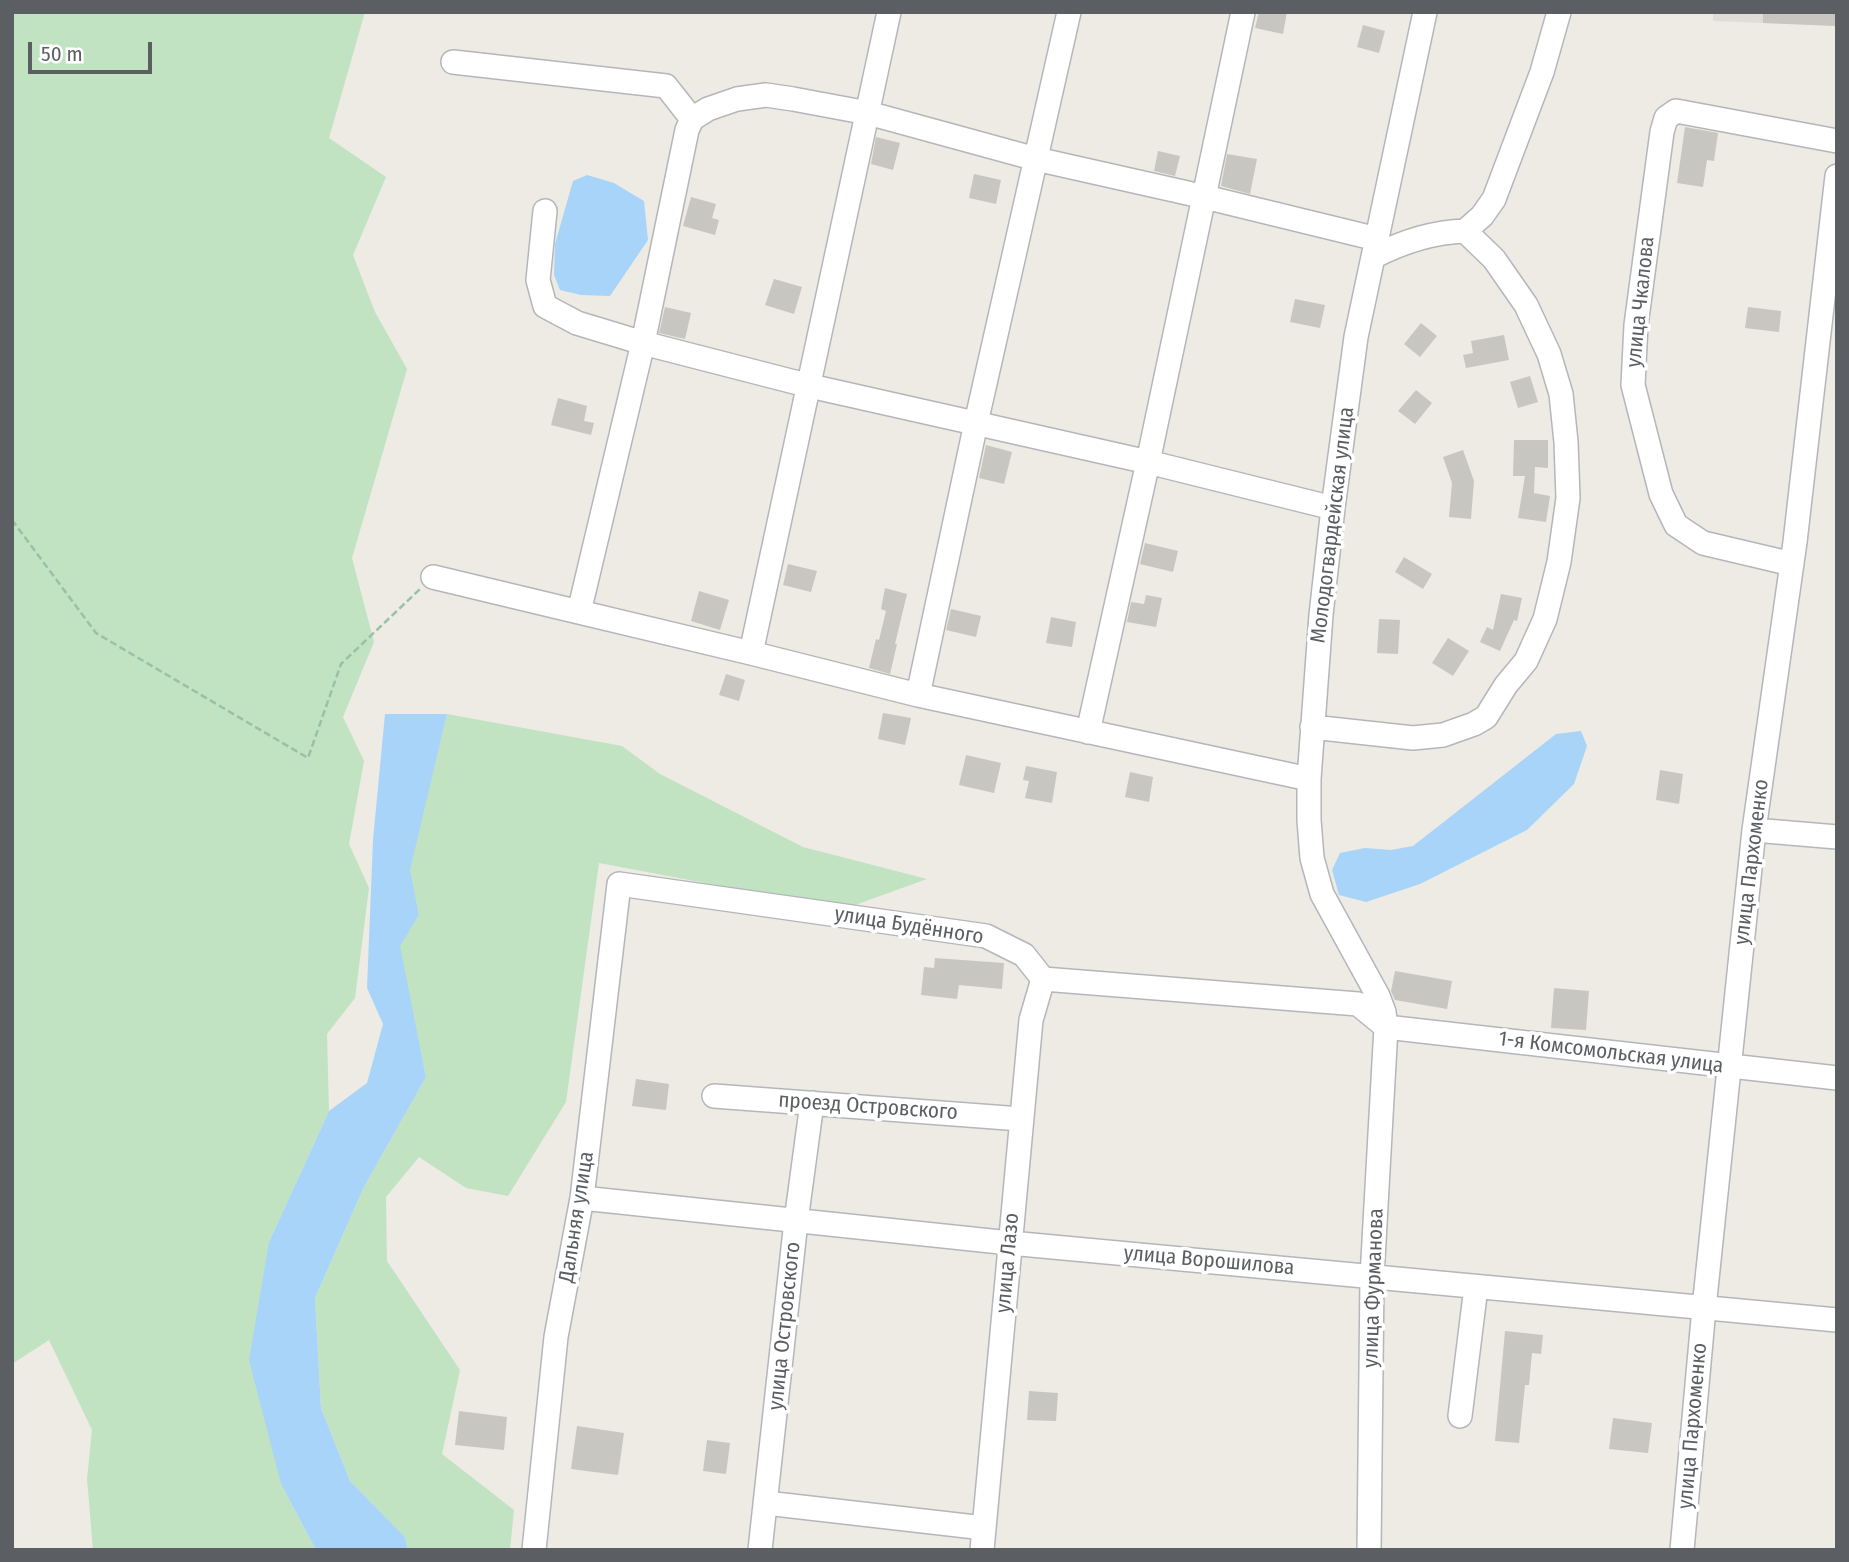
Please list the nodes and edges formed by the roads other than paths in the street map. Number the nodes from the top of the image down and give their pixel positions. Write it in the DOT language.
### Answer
graph roads {
  1 [pos="889,12"];
  2 [pos="1069,12"];
  3 [pos="1243,12"];
  4 [pos="1425,12"];
  5 [pos="1559,12"];
  6 [pos="453,62"];
  7 [pos="868,113"];
  8 [pos="692,119"];
  9 [pos="1837,141"];
  10 [pos="1035,159"];
  11 [pos="1837,176"];
  12 [pos="1205,197"];
  13 [pos="545,211"];
  14 [pos="1465,231"];
  15 [pos="1375,248"];
  16 [pos="643,343"];
  17 [pos="810,386"];
  18 [pos="976,423"];
  19 [pos="1148,462"];
  20 [pos="1333,508"];
  21 [pos="1792,564"];
  22 [pos="433,577"];
  23 [pos="579,612"];
  24 [pos="751,653"];
  25 [pos="918,695"];
  26 [pos="1312,727"];
  27 [pos="1088,732"];
  28 [pos="1309,779"];
  29 [pos="1754,830"];
  30 [pos="1837,837"];
  31 [pos="619,884"];
  32 [pos="1043,979"];
  33 [pos="1386,1027"];
  34 [pos="1728,1067"];
  35 [pos="1837,1078"];
  36 [pos="714,1096"];
  37 [pos="812,1103"];
  38 [pos="1021,1119"];
  39 [pos="582,1198"];
  40 [pos="796,1221"];
  41 [pos="1010,1242"];
  42 [pos="1372,1277"];
  43 [pos="1476,1287"];
  44 [pos="1703,1308"];
  45 [pos="1837,1320"];
  46 [pos="1460,1416"];
  47 [pos="766,1503"];
  48 [pos="984,1539"];
  49 [pos="534,1550"];
  50 [pos="760,1550"];
  51 [pos="1369,1550"];
  52 [pos="1682,1550"];
  1 -- 7 [label="street"];
  2 -- 10 [label="street"];
  3 -- 12 [label="street"];
  4 -- 15 [label="street, Молодогвардейская улица"];
  5 -- 14 [label="street"];
  6 -- 8 [label="street"];
  7 -- 8 [label="street"];
  7 -- 10 [label="street"];
  7 -- 17 [label="street"];
  8 -- 16 [label="street"];
  9 -- 21 [label="street, улица Чкалова"];
  10 -- 12 [label="street"];
  10 -- 18 [label="street"];
  11 -- 21 [label="street, улица Пархоменко"];
  12 -- 15 [label="street"];
  12 -- 19 [label="street"];
  13 -- 16 [label="street"];
  14 -- 15 [label="street"];
  14 -- 26 [label="street"];
  15 -- 20 [label="street, Молодогвардейская улица"];
  16 -- 17 [label="street"];
  16 -- 23 [label="street"];
  17 -- 18 [label="street"];
  17 -- 24 [label="street"];
  18 -- 19 [label="street"];
  18 -- 25 [label="street"];
  19 -- 20 [label="street"];
  19 -- 27 [label="street"];
  20 -- 26 [label="street, Молодогвардейская улица"];
  21 -- 29 [label="street, улица Пархоменко"];
  22 -- 23 [label="street"];
  23 -- 24 [label="street"];
  24 -- 25 [label="street"];
  25 -- 27 [label="street"];
  26 -- 28 [label="street, Молодогвардейская улица"];
  27 -- 28 [label="street"];
  28 -- 33 [label="street, Молодогвардейская улица"];
  29 -- 30 [label="street"];
  29 -- 34 [label="street, улица Пархоменко"];
  31 -- 32 [label="street, улица Будённого"];
  31 -- 39 [label="street, Дальняя улица"];
  32 -- 33 [label="street"];
  32 -- 38 [label="street, улица Лазо"];
  33 -- 34 [label="street, 1-я Комсомольская улица"];
  33 -- 42 [label="street, улица Фурманова"];
  34 -- 35 [label="street, 1-я Комсомольская улица"];
  34 -- 44 [label="street, улица Пархоменко"];
  36 -- 37 [label="street, проезд Островского"];
  37 -- 38 [label="street, проезд Островского"];
  37 -- 40 [label="street, улица Островского"];
  38 -- 41 [label="street, улица Лазо"];
  39 -- 40 [label="street, улица Ворошилова"];
  39 -- 49 [label="street, Дальняя улица"];
  40 -- 41 [label="street, улица Ворошилова"];
  40 -- 47 [label="street, улица Островского"];
  41 -- 42 [label="street, улица Ворошилова"];
  41 -- 48 [label="street, улица Лазо"];
  42 -- 43 [label="street, улица Ворошилова"];
  42 -- 51 [label="street, улица Фурманова"];
  43 -- 44 [label="street, улица Ворошилова"];
  43 -- 46 [label="street"];
  44 -- 45 [label="street, улица Ворошилова"];
  44 -- 52 [label="street, улица Пархоменко"];
  47 -- 48 [label="street"];
  47 -- 50 [label="street, улица Островского"];
}
